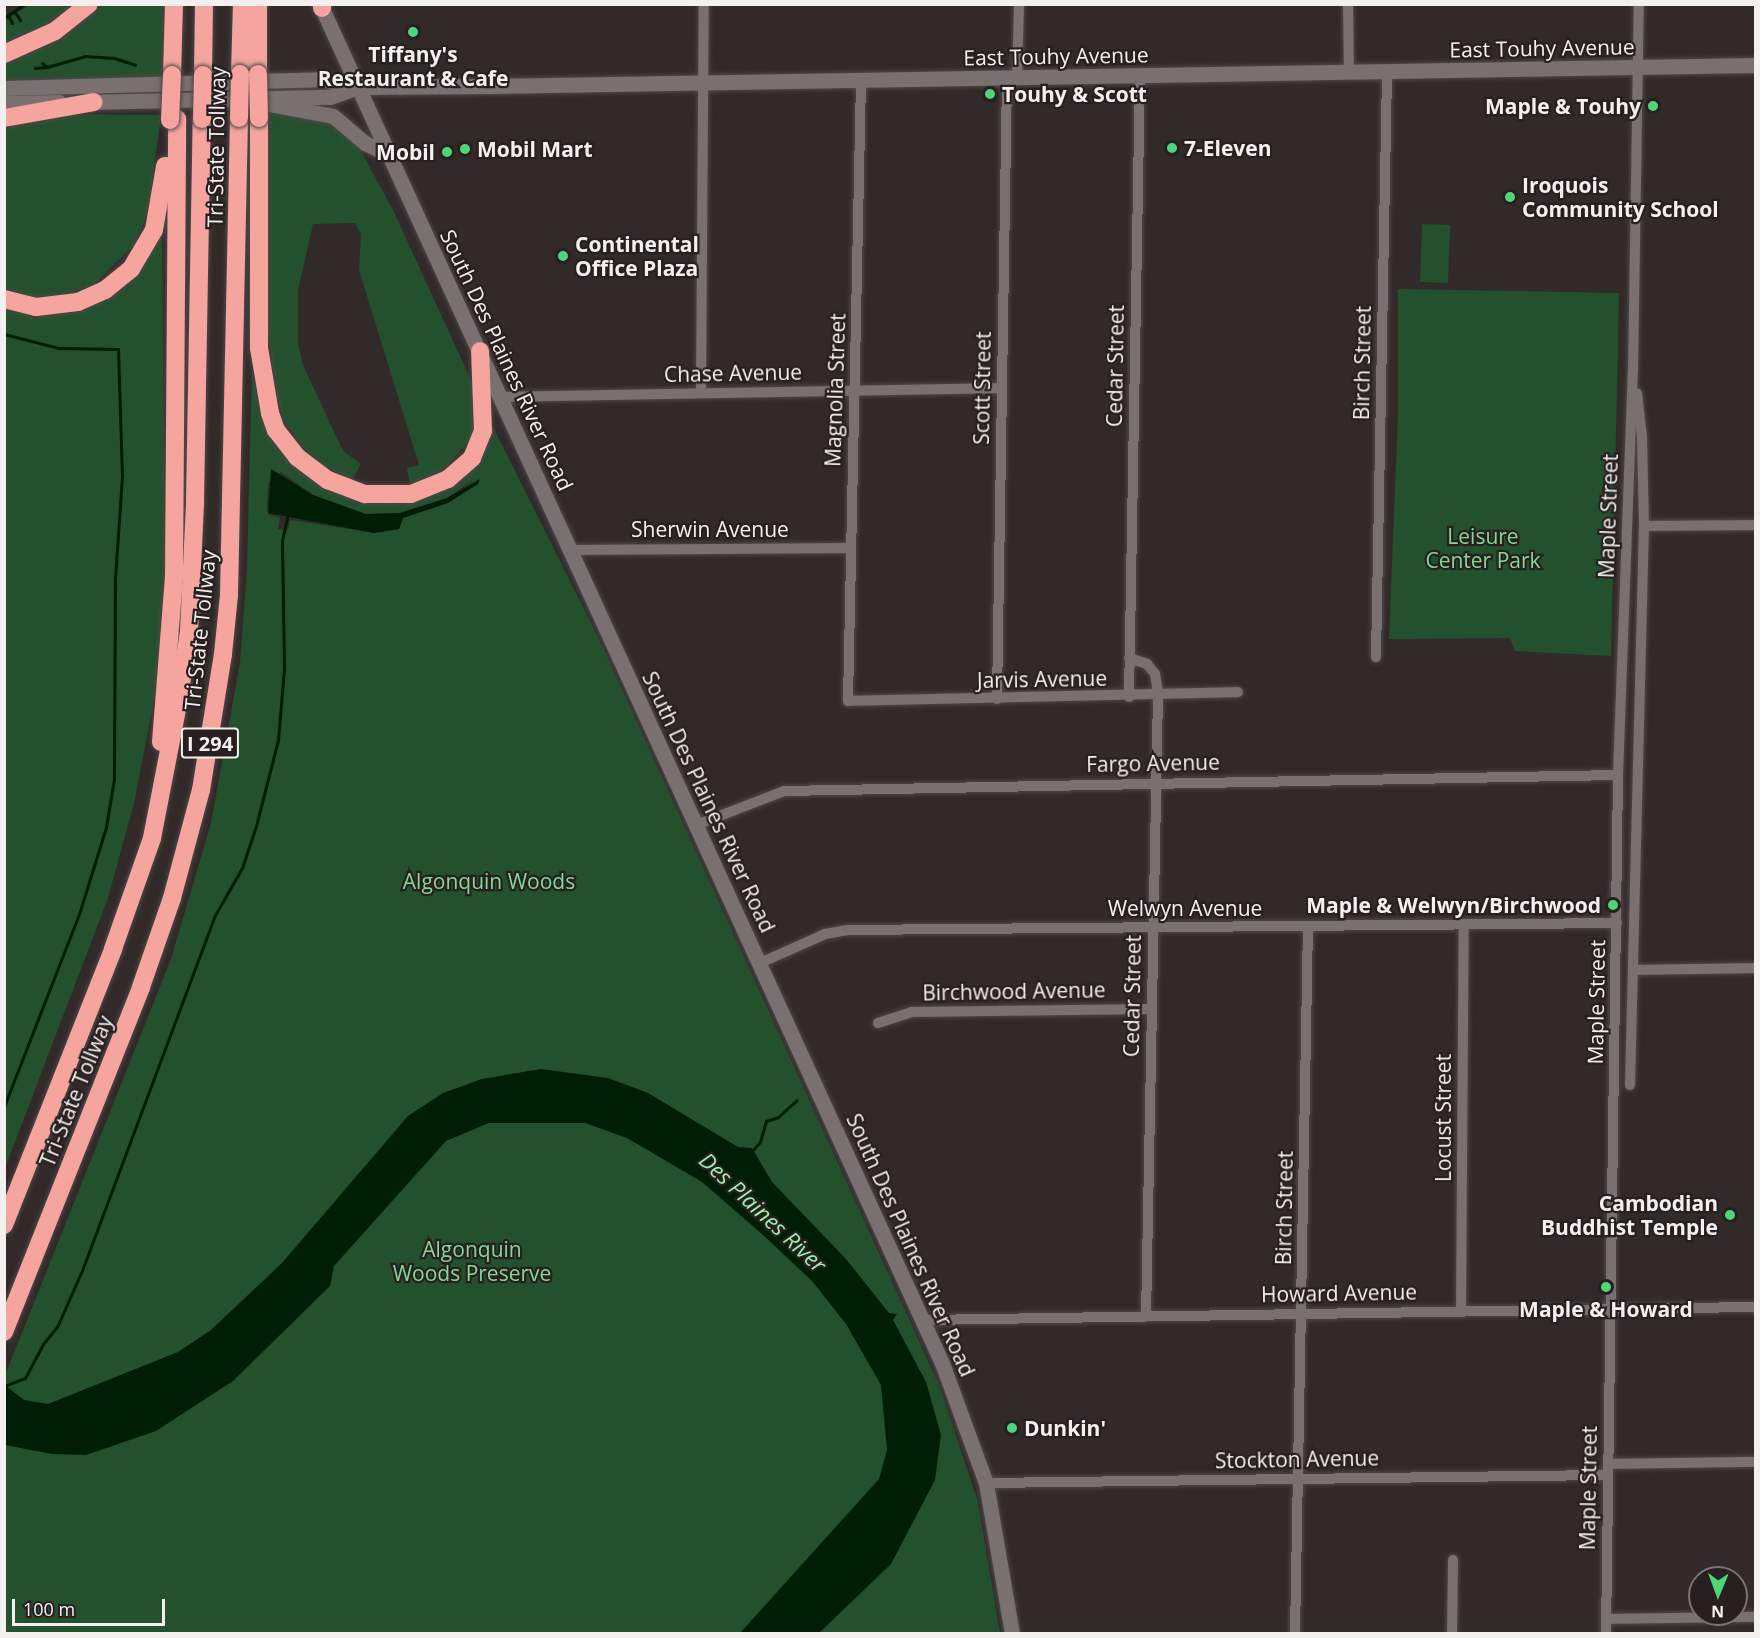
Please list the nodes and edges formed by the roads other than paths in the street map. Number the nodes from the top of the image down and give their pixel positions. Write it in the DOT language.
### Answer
graph roads {
  1 [pos="89,4"];
  2 [pos="174,4"];
  3 [pos="180,4"];
  4 [pos="204,4"];
  5 [pos="242,4"];
  6 [pos="258,4"];
  7 [pos="704,4"];
  8 [pos="1019,4"];
  9 [pos="1348,4"];
  10 [pos="1639,4"];
  11 [pos="321,6"];
  12 [pos="4,54"];
  13 [pos="1755,65"];
  14 [pos="1638,67"];
  15 [pos="1387,71"];
  16 [pos="1349,72"];
  17 [pos="249,74"];
  18 [pos="175,75"];
  19 [pos="1140,75"];
  20 [pos="1012,77"];
  21 [pos="861,80"];
  22 [pos="704,82"];
  23 [pos="357,87"];
  24 [pos="4,88"];
  25 [pos="246,99"];
  26 [pos="94,102"];
  27 [pos="4,103"];
  28 [pos="4,118"];
  29 [pos="173,120"];
  30 [pos="390,155"];
  31 [pos="4,299"];
  32 [pos="480,351"];
  33 [pos="1633,372"];
  34 [pos="1002,388"];
  35 [pos="855,391"];
  36 [pos="701,393"];
  37 [pos="501,397"];
  38 [pos="1755,525"];
  39 [pos="1644,526"];
  40 [pos="850,548"];
  41 [pos="571,550"];
  42 [pos="1129,657"];
  43 [pos="1376,657"];
  44 [pos="1238,692"];
  45 [pos="1158,693"];
  46 [pos="1129,697"];
  47 [pos="997,699"];
  48 [pos="848,700"];
  49 [pos="1618,775"];
  50 [pos="1157,782"];
  51 [pos="159,795"];
  52 [pos="696,825"];
  53 [pos="1617,923"];
  54 [pos="1464,924"];
  55 [pos="1153,927"];
  56 [pos="1308,927"];
  57 [pos="760,963"];
  58 [pos="1755,968"];
  59 [pos="1633,970"];
  60 [pos="1152,1009"];
  61 [pos="878,1023"];
  62 [pos="1630,1085"];
  63 [pos="4,1225"];
  64 [pos="1755,1306"];
  65 [pos="1611,1309"];
  66 [pos="1461,1311"];
  67 [pos="1302,1314"];
  68 [pos="1146,1316"];
  69 [pos="924,1320"];
  70 [pos="4,1332"];
  71 [pos="1755,1462"];
  72 [pos="1608,1469"];
  73 [pos="1298,1478"];
  74 [pos="986,1483"];
  75 [pos="1453,1560"];
  76 [pos="1755,1617"];
  77 [pos="1606,1619"];
  78 [pos="1012,1634"];
  79 [pos="1295,1634"];
  80 [pos="1452,1634"];
  81 [pos="1606,1634"];
  1 -- 12 [label="highway"];
  2 -- 18 [label="highway"];
  3 -- 18 [label="highway"];
  4 -- 51 [label="highway, Tri-State Tollway / I 294, bridge"];
  5 -- 17 [label="highway, Tri-State Tollway / I 294"];
  6 -- 17 [label="highway"];
  7 -- 22 [label="street"];
  8 -- 20 [label="street, Scott Street"];
  9 -- 16 [label="street"];
  10 -- 14 [label="street, Maple Street"];
  11 -- 23 [label="main road, South Des Plaines River Road"];
  13 -- 14 [label="main road, East Touhy Avenue"];
  14 -- 15 [label="main road, East Touhy Avenue"];
  14 -- 33 [label="street, Maple Street"];
  15 -- 16 [label="main road, East Touhy Avenue"];
  15 -- 43 [label="street, Birch Street"];
  16 -- 19 [label="main road, East Touhy Avenue"];
  17 -- 32 [label="highway, bridge"];
  17 -- 70 [label="highway, Tri-State Tollway / I 294, bridge"];
  18 -- 29 [label="highway"];
  19 -- 20 [label="main road, East Touhy Avenue"];
  19 -- 42 [label="street, Cedar Street"];
  20 -- 21 [label="main road, East Touhy Avenue"];
  20 -- 34 [label="street, Scott Street"];
  21 -- 22 [label="main road, East Touhy Avenue"];
  21 -- 35 [label="street, Magnolia Street"];
  22 -- 23 [label="main road, East Touhy Avenue"];
  22 -- 36 [label="street"];
  23 -- 24 [label="main road, East Touhy Avenue"];
  23 -- 25 [label="main road, East Touhy Avenue"];
  23 -- 30 [label="main road, South Des Plaines River Road"];
  25 -- 26 [label="main road, East Touhy Avenue"];
  25 -- 30 [label="main road"];
  26 -- 27 [label="main road, East Touhy Avenue"];
  26 -- 28 [label="highway"];
  29 -- 31 [label="highway"];
  29 -- 51 [label="highway"];
  30 -- 32 [label="main road, South Des Plaines River Road"];
  32 -- 37 [label="main road, South Des Plaines River Road"];
  33 -- 39 [label="street, Maple Street"];
  33 -- 49 [label="street, Maple Street"];
  34 -- 35 [label="street, Chase Avenue"];
  34 -- 47 [label="street, Scott Street"];
  35 -- 36 [label="street, Chase Avenue"];
  35 -- 40 [label="street, Magnolia Street"];
  36 -- 37 [label="street, Chase Avenue"];
  37 -- 41 [label="main road, South Des Plaines River Road"];
  38 -- 39 [label="street"];
  39 -- 59 [label="street, Maple Street"];
  40 -- 41 [label="street, Sherwin Avenue"];
  40 -- 48 [label="street, Magnolia Street"];
  41 -- 52 [label="main road, South Des Plaines River Road"];
  42 -- 45 [label="street, Cedar Street"];
  42 -- 46 [label="street, Cedar Street"];
  44 -- 45 [label="street, Jarvis Avenue"];
  45 -- 46 [label="street, Jarvis Avenue"];
  45 -- 50 [label="street, Cedar Street"];
  46 -- 47 [label="street, Jarvis Avenue"];
  47 -- 48 [label="street, Jarvis Avenue"];
  49 -- 50 [label="street, Fargo Avenue"];
  49 -- 53 [label="street, Maple Street"];
  50 -- 52 [label="street, Fargo Avenue"];
  50 -- 55 [label="street, Cedar Street"];
  51 -- 63 [label="highway, Tri-State Tollway / I 294"];
  52 -- 57 [label="main road, South Des Plaines River Road"];
  53 -- 54 [label="street, Welwyn Avenue"];
  53 -- 65 [label="street, Maple Street"];
  54 -- 56 [label="street, Welwyn Avenue"];
  54 -- 66 [label="street, Locust Street"];
  55 -- 56 [label="street, Welwyn Avenue"];
  55 -- 57 [label="street, Welwyn Avenue"];
  55 -- 60 [label="street, Cedar Street"];
  56 -- 67 [label="street, Birch Street"];
  57 -- 69 [label="main road, South Des Plaines River Road"];
  58 -- 59 [label="street"];
  59 -- 62 [label="street, Maple Street"];
  60 -- 61 [label="street, Birchwood Avenue"];
  60 -- 68 [label="street, Cedar Street"];
  64 -- 65 [label="street, Howard Avenue"];
  65 -- 66 [label="street, Howard Avenue"];
  65 -- 72 [label="street, Maple Street"];
  66 -- 67 [label="street, Howard Avenue"];
  67 -- 68 [label="street, Howard Avenue"];
  67 -- 73 [label="street, Birch Street"];
  68 -- 69 [label="street, Howard Avenue"];
  69 -- 74 [label="main road, South Des Plaines River Road"];
  71 -- 72 [label="street, Stockton Avenue"];
  72 -- 73 [label="street, Stockton Avenue"];
  72 -- 77 [label="street, Maple Street"];
  73 -- 74 [label="street, Stockton Avenue"];
  73 -- 79 [label="street, Birch Street"];
  74 -- 78 [label="main road, South Des Plaines River Road"];
  75 -- 80 [label="street"];
  76 -- 77 [label="street"];
  77 -- 81 [label="street, Maple Street"];
}
